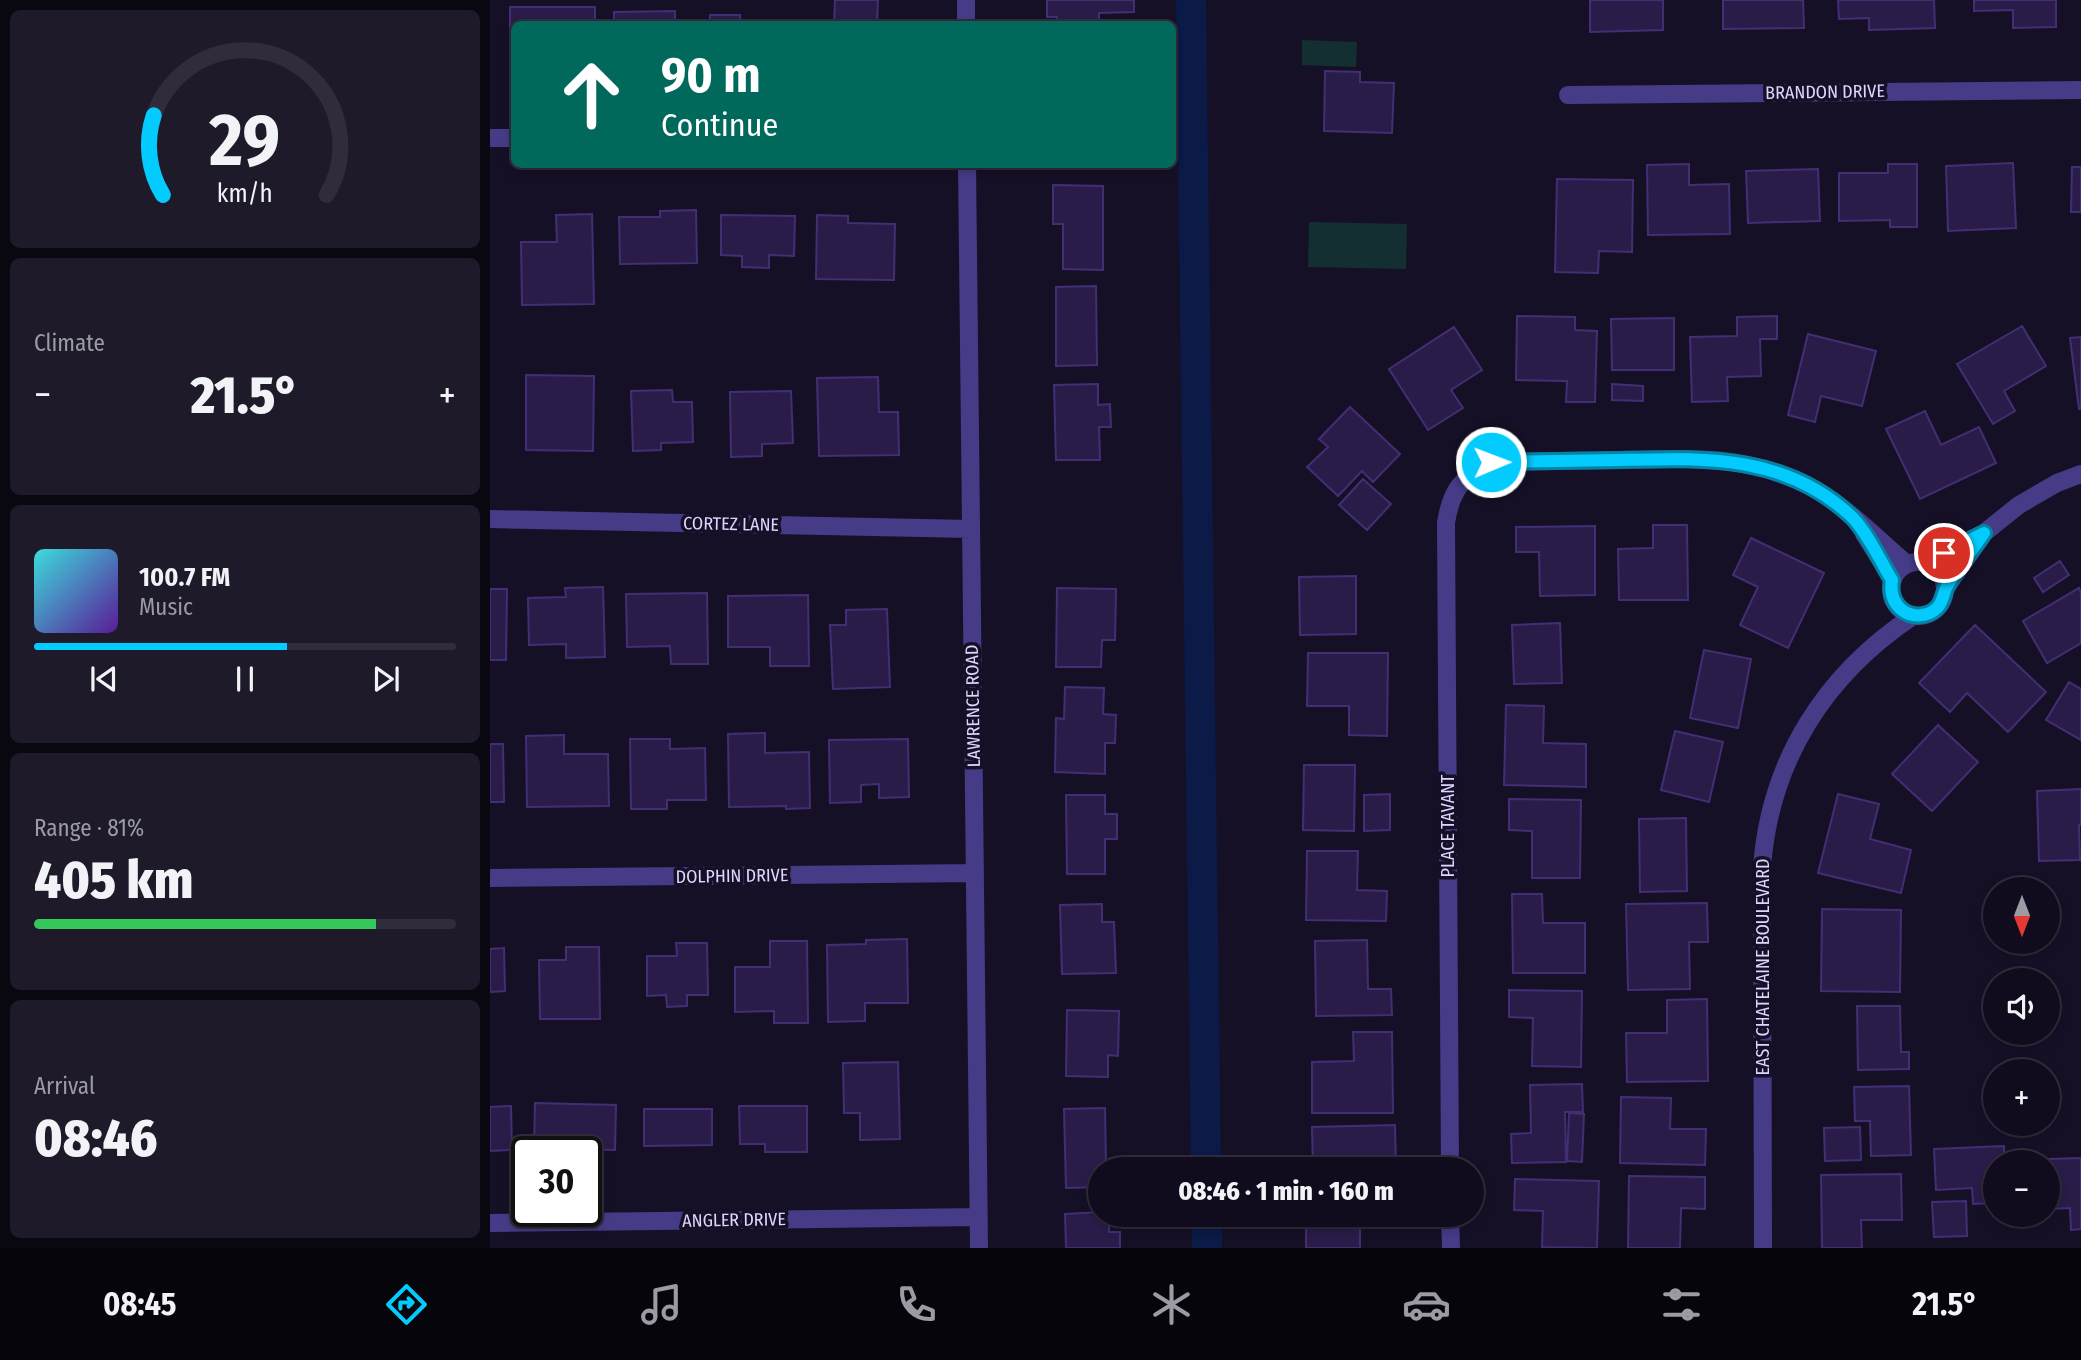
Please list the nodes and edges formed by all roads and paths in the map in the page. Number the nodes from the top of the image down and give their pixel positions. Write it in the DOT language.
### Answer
graph roads {
  1 [pos="966,0"];
  2 [pos="966,21"];
  3 [pos="2081,90"];
  4 [pos="1568,95"];
  5 [pos="490,138"];
  6 [pos="511,138"];
  7 [pos="967,168"];
  8 [pos="2081,474"];
  9 [pos="490,519"];
  10 [pos="1855,520"];
  11 [pos="971,529"];
  12 [pos="1984,533"];
  13 [pos="1916,563"];
  14 [pos="1892,580"];
  15 [pos="1945,589"];
  16 [pos="1893,600"];
  17 [pos="1913,615"];
  18 [pos="1880,638"];
  19 [pos="975,873"];
  20 [pos="490,878"];
  21 [pos="1450,1157"];
  22 [pos="979,1217"];
  23 [pos="490,1223"];
  24 [pos="1450,1227"];
  25 [pos="979,1248"];
  26 [pos="1451,1248"];
  27 [pos="1763,1248"];
  1 -- 2 [label="street"];
  3 -- 4 [label="street, BRANDON DRIVE"];
  5 -- 6 [label="street"];
  7 -- 11 [label="street, LAWRENCE ROAD"];
  8 -- 12 [label="street"];
  9 -- 11 [label="street, CORTEZ LANE"];
  10 -- 13 [label="street"];
  10 -- 14 [label="street"];
  10 -- 21 [label="street, PLACE TAVANT"];
  11 -- 19 [label="street, LAWRENCE ROAD"];
  12 -- 13 [label="street"];
  12 -- 15 [label="street"];
  13 -- 14 [label="street"];
  13 -- 15 [label="street"];
  14 -- 16 [label="street"];
  15 -- 17 [label="street"];
  16 -- 17 [label="street"];
  16 -- 18 [label="street, EAST CHATELAINE BOULEVARD"];
  17 -- 18 [label="street, EAST CHATELAINE BOULEVARD"];
  18 -- 27 [label="street, EAST CHATELAINE BOULEVARD"];
  19 -- 20 [label="street, DOLPHIN DRIVE"];
  19 -- 22 [label="street, LAWRENCE ROAD"];
  22 -- 23 [label="street, ANGLER DRIVE"];
  22 -- 25 [label="street, LAWRENCE ROAD"];
  24 -- 26 [label="street"];
}
